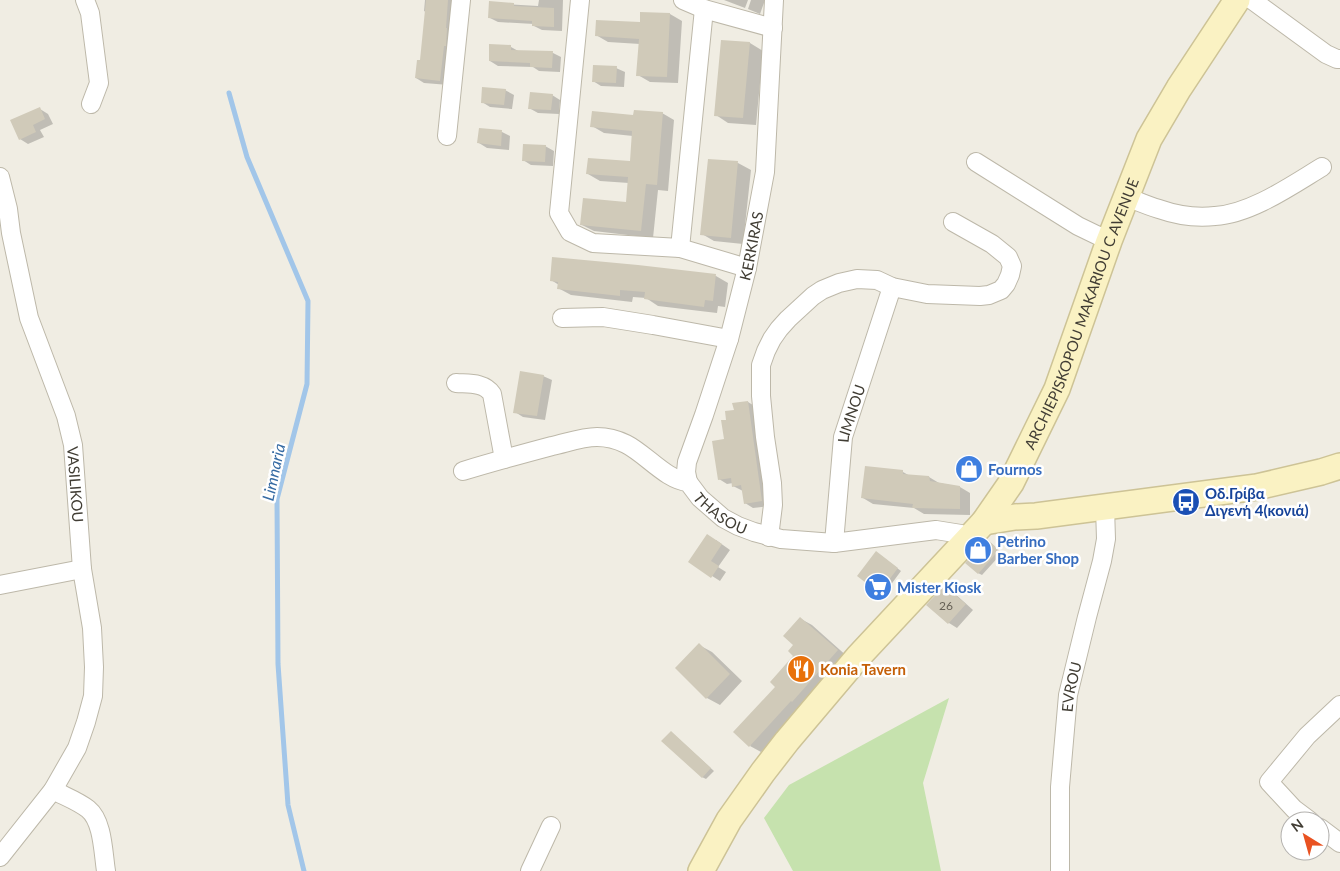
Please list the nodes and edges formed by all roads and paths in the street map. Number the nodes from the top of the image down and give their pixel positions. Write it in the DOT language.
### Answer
graph roads {
  1 [pos="85,0"];
  2 [pos="461,0"];
  3 [pos="580,0"];
  4 [pos="683,0"];
  5 [pos="774,0"];
  6 [pos="1237,0"];
  7 [pos="1252,0"];
  8 [pos="704,9"];
  9 [pos="773,28"];
  10 [pos="1340,58"];
  11 [pos="91,104"];
  12 [pos="448,136"];
  13 [pos="976,162"];
  14 [pos="1322,167"];
  15 [pos="0,177"];
  16 [pos="1127,197"];
  17 [pos="953,222"];
  18 [pos="1109,241"];
  19 [pos="680,248"];
  20 [pos="747,268"];
  21 [pos="892,287"];
  22 [pos="562,318"];
  23 [pos="729,339"];
  24 [pos="456,383"];
  25 [pos="504,459"];
  26 [pos="1340,466"];
  27 [pos="463,471"];
  28 [pos="688,482"];
  29 [pos="1011,483"];
  30 [pos="1105,507"];
  31 [pos="1061,512"];
  32 [pos="978,529"];
  33 [pos="769,537"];
  34 [pos="834,543"];
  35 [pos="82,569"];
  36 [pos="0,586"];
  37 [pos="1340,705"];
  38 [pos="53,790"];
  39 [pos="1297,811"];
  40 [pos="551,826"];
  41 [pos="0,857"];
  42 [pos="106,871"];
  43 [pos="530,871"];
  44 [pos="701,871"];
  45 [pos="1060,871"];
  1 -- 11 [label="street"];
  2 -- 12 [label="street"];
  3 -- 19 [label="street"];
  4 -- 8 [label="street"];
  5 -- 9 [label="street, KERKIRAS"];
  6 -- 16 [label="main road, ARCHIEPISKOPOU MAKARIOU C AVENUE"];
  7 -- 10 [label="street"];
  8 -- 9 [label="street"];
  8 -- 19 [label="street"];
  9 -- 20 [label="street, KERKIRAS"];
  13 -- 18 [label="street"];
  14 -- 16 [label="street"];
  15 -- 35 [label="street, VASILIKOU"];
  16 -- 18 [label="main road, ARCHIEPISKOPOU MAKARIOU C AVENUE"];
  17 -- 21 [label="street"];
  18 -- 29 [label="main road, ARCHIEPISKOPOU MAKARIOU C AVENUE"];
  19 -- 20 [label="street"];
  20 -- 23 [label="street, KERKIRAS"];
  21 -- 33 [label="street"];
  21 -- 34 [label="street, LIMNOU"];
  22 -- 23 [label="street"];
  23 -- 28 [label="street, KERKIRAS"];
  24 -- 25 [label="street"];
  25 -- 27 [label="street, THASOU"];
  25 -- 28 [label="street, THASOU"];
  26 -- 30 [label="main road"];
  28 -- 33 [label="street, THASOU"];
  29 -- 31 [label="main road"];
  29 -- 32 [label="main road, ARCHIEPISKOPOU MAKARIOU C AVENUE"];
  30 -- 31 [label="main road"];
  30 -- 45 [label="street, EVROU"];
  31 -- 32 [label="main road"];
  32 -- 34 [label="street, THASOU"];
  32 -- 44 [label="main road, ARCHIEPISKOPOU MAKARIOU C AVENUE"];
  33 -- 34 [label="street, THASOU"];
  35 -- 36 [label="street"];
  35 -- 38 [label="street, VASILIKOU"];
  37 -- 39 [label="street"];
  38 -- 41 [label="street, VASILIKOU"];
  38 -- 42 [label="street"];
  40 -- 43 [label="street"];
}
